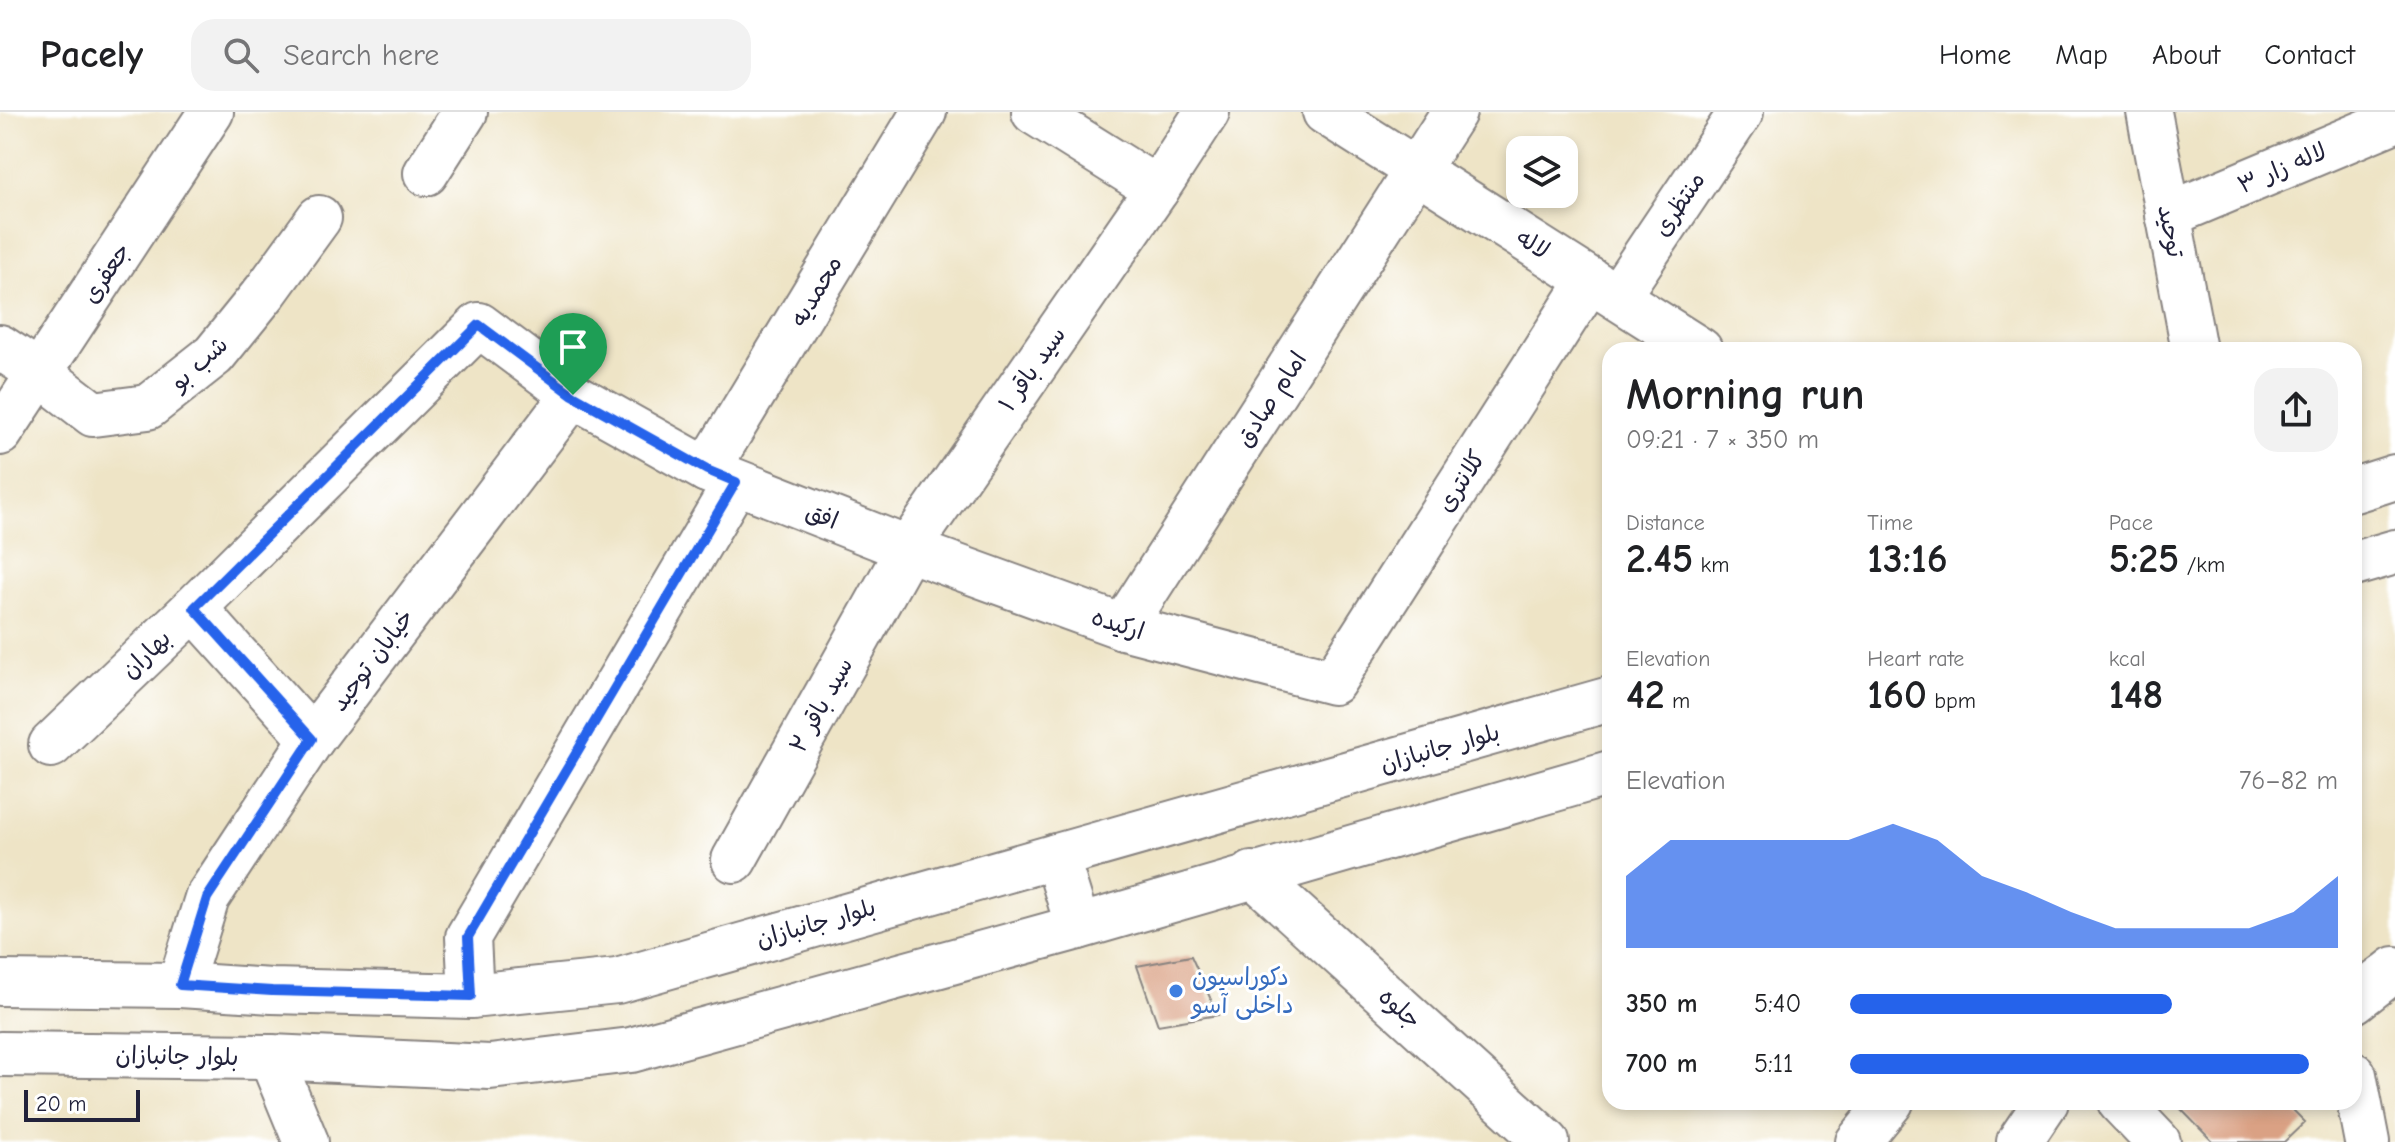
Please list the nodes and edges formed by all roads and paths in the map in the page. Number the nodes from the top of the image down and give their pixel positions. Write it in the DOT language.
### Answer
graph roads {
  1 [pos="211,112"];
  2 [pos="465,112"];
  3 [pos="924,112"];
  4 [pos="1034,112"];
  5 [pos="1207,112"];
  6 [pos="1325,112"];
  7 [pos="1454,112"];
  8 [pos="1741,112"];
  9 [pos="2149,112"];
  10 [pos="2395,120"];
  11 [pos="1418,171"];
  12 [pos="426,173"];
  13 [pos="1157,189"];
  14 [pos="2168,215"];
  15 [pos="319,218"];
  16 [pos="1603,289"];
  17 [pos="479,325"];
  18 [pos="1687,342"];
  19 [pos="2192,342"];
  20 [pos="0,347"];
  21 [pos="41,374"];
  22 [pos="573,395"];
  23 [pos="0,433"];
  24 [pos="721,476"];
  25 [pos="2395,477"];
  26 [pos="2362,487"];
  27 [pos="908,549"];
  28 [pos="2395,552"];
  29 [pos="2362,562"];
  30 [pos="194,608"];
  31 [pos="1123,627"];
  32 [pos="1333,682"];
  33 [pos="1602,701"];
  34 [pos="312,739"];
  35 [pos="51,745"];
  36 [pos="1602,775"];
  37 [pos="1056,856"];
  38 [pos="734,860"];
  39 [pos="1252,874"];
  40 [pos="1078,927"];
  41 [pos="2395,969"];
  42 [pos="0,983"];
  43 [pos="180,985"];
  44 [pos="2362,995"];
  45 [pos="471,996"];
  46 [pos="0,1054"];
  47 [pos="271,1057"];
  48 [pos="1884,1110"];
  49 [pos="2041,1110"];
  50 [pos="2128,1110"];
  51 [pos="2361,1110"];
  52 [pos="306,1142"];
  53 [pos="1547,1142"];
  54 [pos="1858,1142"];
  55 [pos="2019,1142"];
  56 [pos="2158,1142"];
  57 [pos="2367,1142"];
  1 -- 21 [label="street, جعفری"];
  2 -- 12 [label="street"];
  3 -- 24 [label="street, محمدیه"];
  4 -- 13 [label="street"];
  5 -- 13 [label="street, سید باقر ۱"];
  6 -- 11 [label="street, لاله"];
  7 -- 11 [label="street, امام صادق"];
  8 -- 16 [label="street, منتظری"];
  9 -- 14 [label="street, توحید"];
  10 -- 14 [label="street, لاله زار ۳"];
  11 -- 16 [label="street, لاله"];
  11 -- 31 [label="street, امام صادق"];
  13 -- 27 [label="street, سید باقر ۱"];
  14 -- 19 [label="street, توحید"];
  15 -- 21 [label="street, شب بو"];
  16 -- 18 [label="street, لاله"];
  16 -- 32 [label="street, کلانتری"];
  17 -- 22 [label="street, افق"];
  17 -- 30 [label="street, بهاران"];
  20 -- 21 [label="street, شب بو"];
  21 -- 23 [label="street, جعفری"];
  22 -- 24 [label="street, افق"];
  22 -- 34 [label="street, خیابان توحید"];
  24 -- 27 [label="street, افق"];
  24 -- 45 [label="street, محمدیه"];
  25 -- 26 [label="street"];
  27 -- 31 [label="street, ارکیده"];
  27 -- 38 [label="street, سید باقر ۲"];
  28 -- 29 [label="street"];
  30 -- 34 [label="street"];
  30 -- 35 [label="street, بهاران"];
  31 -- 32 [label="street, ارکیده"];
  33 -- 37 [label="street, بلوار جانبازان"];
  34 -- 43 [label="street, خیابان توحید"];
  36 -- 39 [label="street, بلوار جانبازان"];
  37 -- 40 [label="street"];
  37 -- 45 [label="street, بلوار جانبازان"];
  39 -- 40 [label="street, بلوار جانبازان"];
  39 -- 53 [label="street, جلوه"];
  40 -- 47 [label="street, بلوار جانبازان"];
  41 -- 44 [label="street"];
  42 -- 43 [label="street, بلوار جانبازان"];
  43 -- 45 [label="street, بلوار جانبازان"];
  46 -- 47 [label="street, بلوار جانبازان"];
  47 -- 52 [label="street"];
  48 -- 54 [label="street"];
  49 -- 55 [label="street"];
  50 -- 56 [label="street"];
  51 -- 57 [label="street"];
}
